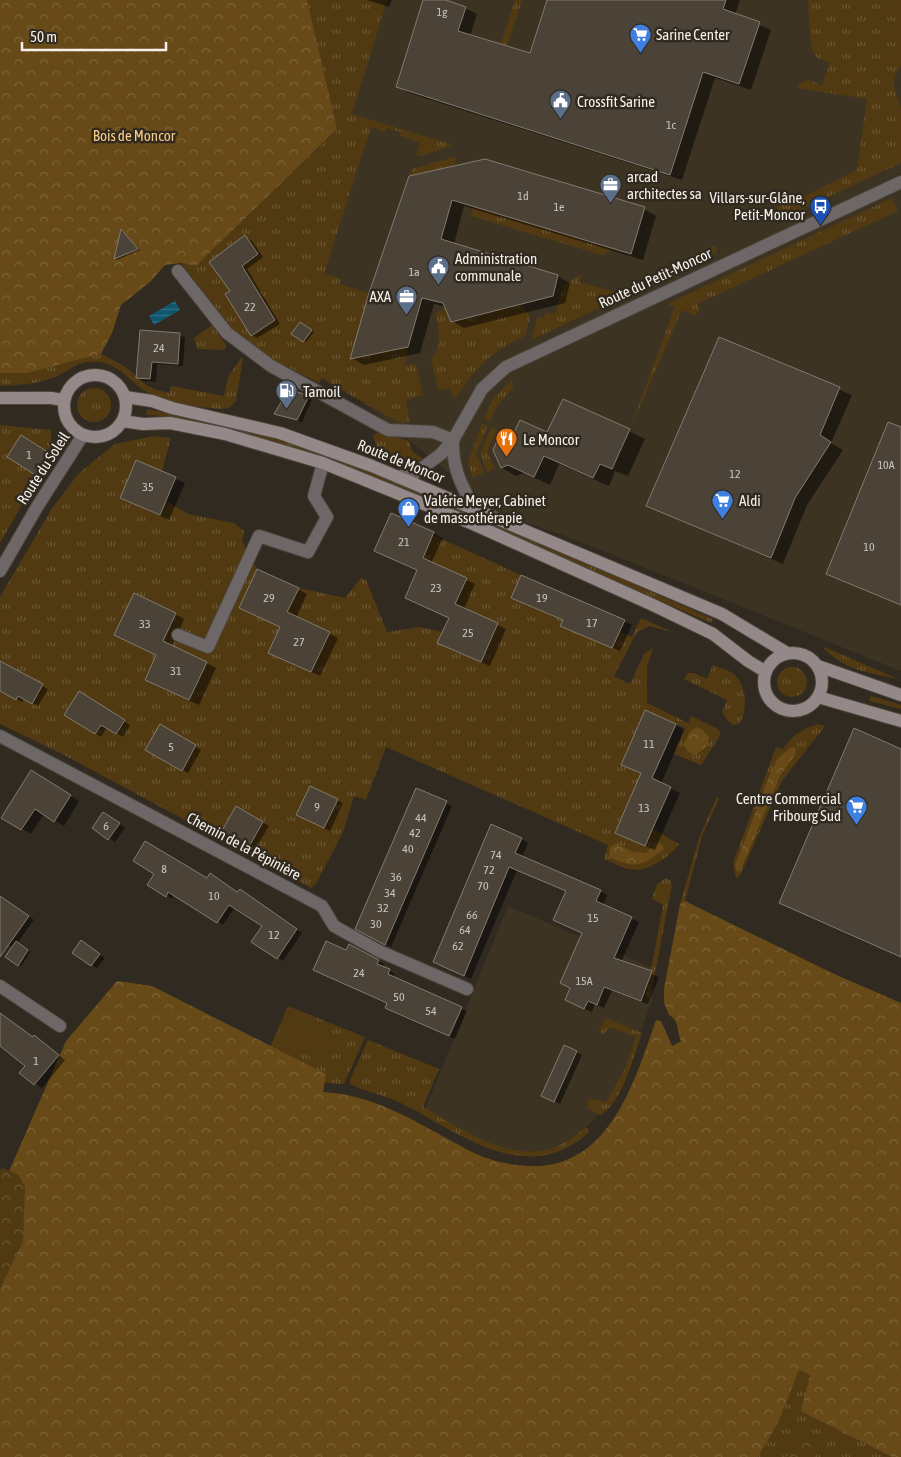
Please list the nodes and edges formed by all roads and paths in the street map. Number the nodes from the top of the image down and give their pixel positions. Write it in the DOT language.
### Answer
graph roads {
  1 [pos="901,182"];
  2 [pos="178,271"];
  3 [pos="125,397"];
  4 [pos="0,398"];
  5 [pos="64,400"];
  6 [pos="122,421"];
  7 [pos="83,435"];
  8 [pos="453,440"];
  9 [pos="323,463"];
  10 [pos="398,477"];
  11 [pos="475,508"];
  12 [pos="0,571"];
  13 [pos="178,635"];
  14 [pos="787,653"];
  15 [pos="818,666"];
  16 [pos="766,672"];
  17 [pos="901,695"];
  18 [pos="818,697"];
  19 [pos="901,721"];
  20 [pos="0,736"];
  21 [pos="0,986"];
  22 [pos="467,990"];
  23 [pos="60,1026"];
  1 -- 8 [label="street, Route du Petit-Moncor"];
  2 -- 8 [label="street"];
  3 -- 5 [label="main road"];
  3 -- 6 [label="main road"];
  3 -- 10 [label="main road, Route de Moncor"];
  4 -- 5 [label="main road"];
  5 -- 7 [label="main road"];
  6 -- 7 [label="main road"];
  6 -- 9 [label="main road, Route de Moncor"];
  7 -- 12 [label="street, Route du Soleil"];
  8 -- 10 [label="street, Route du Petit-Moncor"];
  8 -- 11 [label="street"];
  9 -- 13 [label="street"];
  9 -- 16 [label="main road, Route de Moncor"];
  10 -- 11 [label="main road, Route de Moncor"];
  11 -- 14 [label="main road, Route de Moncor"];
  14 -- 15 [label="main road"];
  14 -- 16 [label="main road"];
  15 -- 17 [label="main road"];
  15 -- 18 [label="main road"];
  16 -- 18 [label="main road"];
  18 -- 19 [label="main road"];
  20 -- 22 [label="street, Chemin de la Pépinière"];
  21 -- 23 [label="street"];
}
